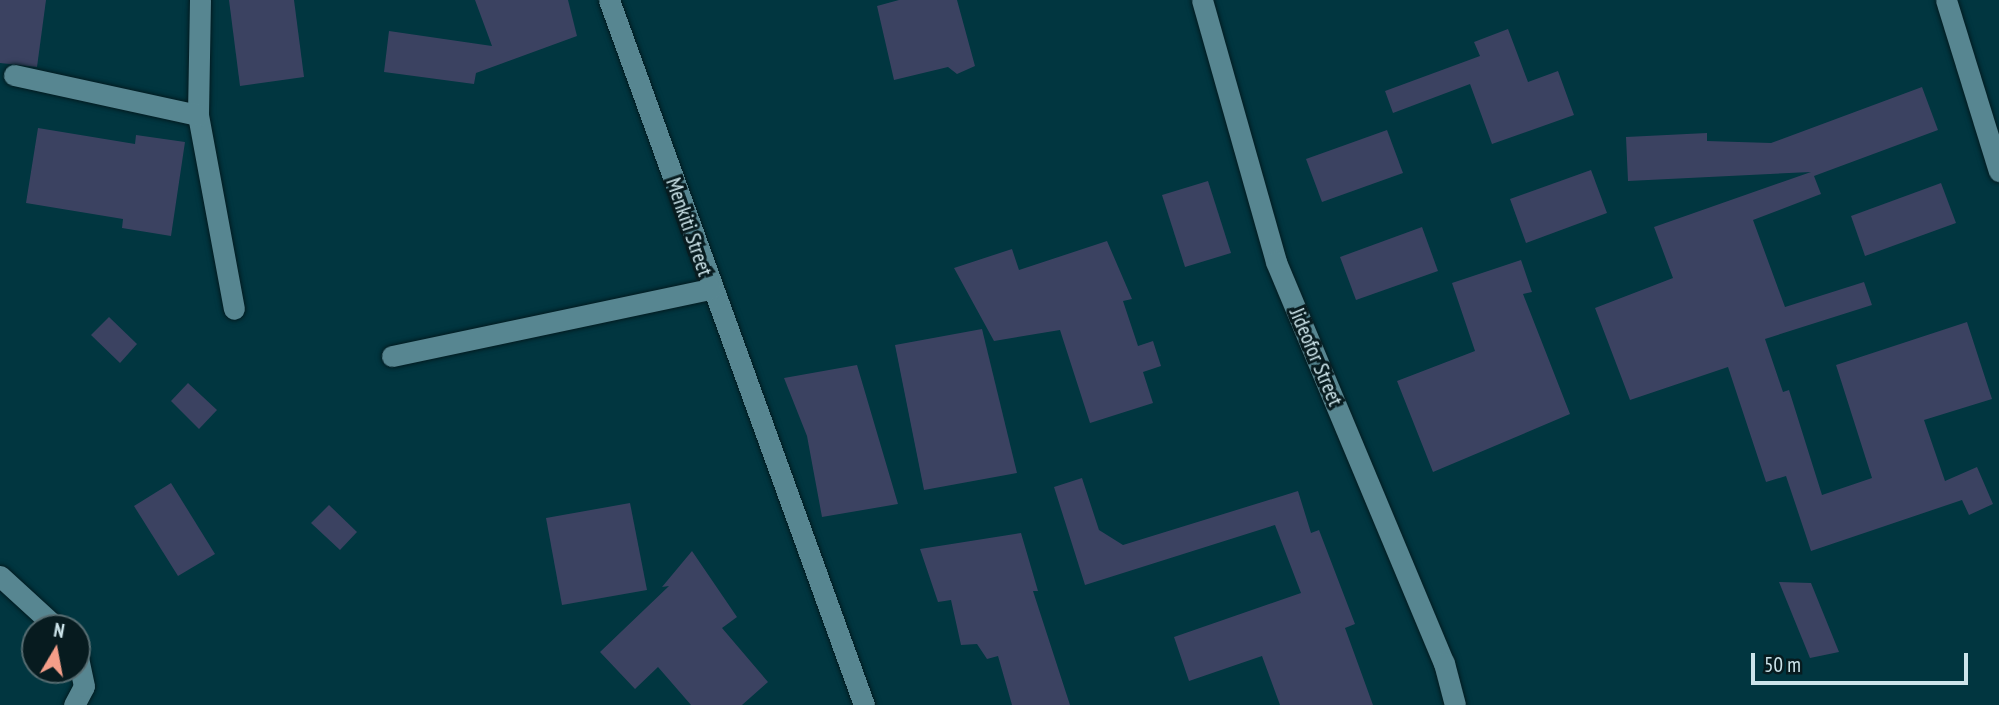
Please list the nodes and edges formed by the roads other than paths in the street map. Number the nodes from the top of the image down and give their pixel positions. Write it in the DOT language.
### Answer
graph roads {
  1 [pos="200,0"];
  2 [pos="609,0"];
  3 [pos="1202,0"];
  4 [pos="1947,0"];
  5 [pos="14,75"];
  6 [pos="198,115"];
  7 [pos="1999,171"];
  8 [pos="710,289"];
  9 [pos="234,309"];
  10 [pos="392,356"];
  11 [pos="0,576"];
  12 [pos="42,614"];
  13 [pos="84,684"];
  14 [pos="74,705"];
  15 [pos="864,705"];
  16 [pos="1455,705"];
  1 -- 6 [label="street"];
  2 -- 8 [label="street, Menkiti Street"];
  3 -- 16 [label="street, Jideofor Street"];
  4 -- 7 [label="street"];
  5 -- 6 [label="street"];
  6 -- 9 [label="street"];
  8 -- 10 [label="street"];
  8 -- 15 [label="street, Menkiti Street"];
  11 -- 12 [label="street"];
  13 -- 14 [label="street"];
}
